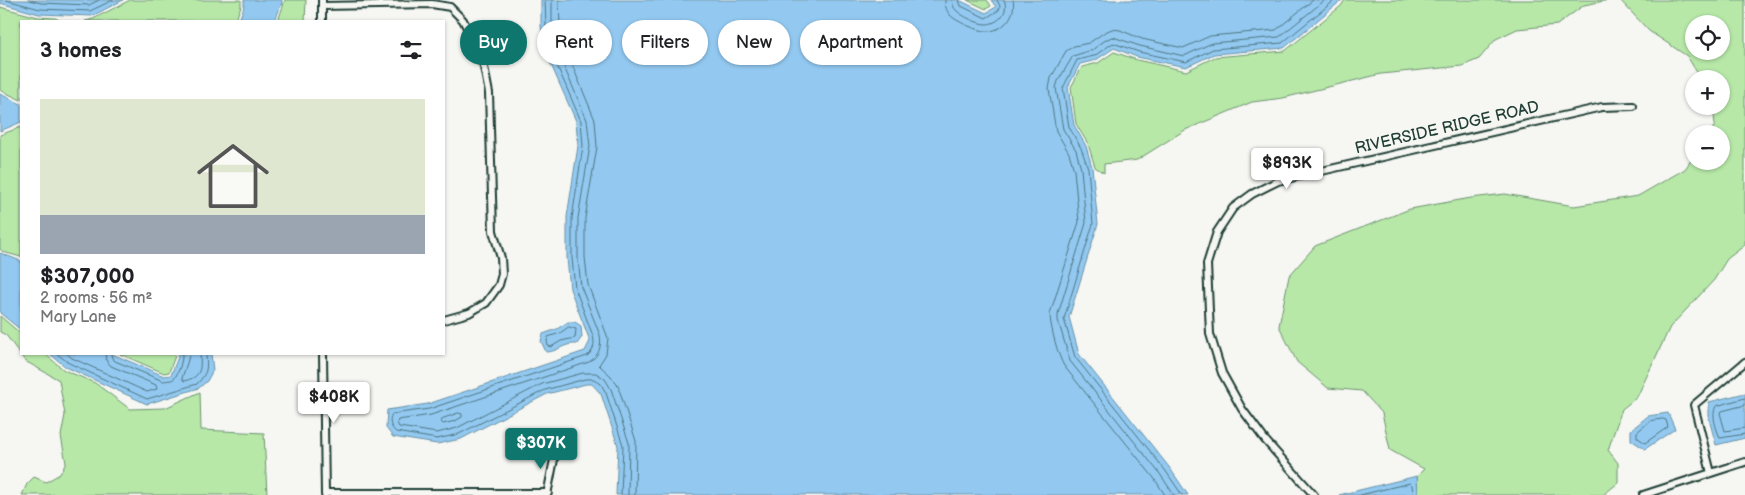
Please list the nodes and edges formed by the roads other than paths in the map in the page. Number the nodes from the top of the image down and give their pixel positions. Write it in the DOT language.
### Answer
graph roads {
  1 [pos="322,3"];
  2 [pos="414,3"];
  3 [pos="322,20"];
  4 [pos="1633,106"];
  5 [pos="445,320"];
  6 [pos="323,355"];
  7 [pos="1745,362"];
  8 [pos="556,449"];
  9 [pos="1745,462"];
  10 [pos="1711,473"];
  11 [pos="1311,493"];
  12 [pos="325,494"];
  13 [pos="548,494"];
  14 [pos="1643,495"];
  1 -- 2 [label="street"];
  1 -- 3 [label="street"];
  2 -- 5 [label="street"];
  4 -- 11 [label="street, RIVERSIDE RIDGE ROAD"];
  6 -- 12 [label="street"];
  7 -- 10 [label="street"];
  8 -- 13 [label="street"];
  9 -- 10 [label="street"];
  10 -- 14 [label="street"];
  12 -- 13 [label="street"];
}
